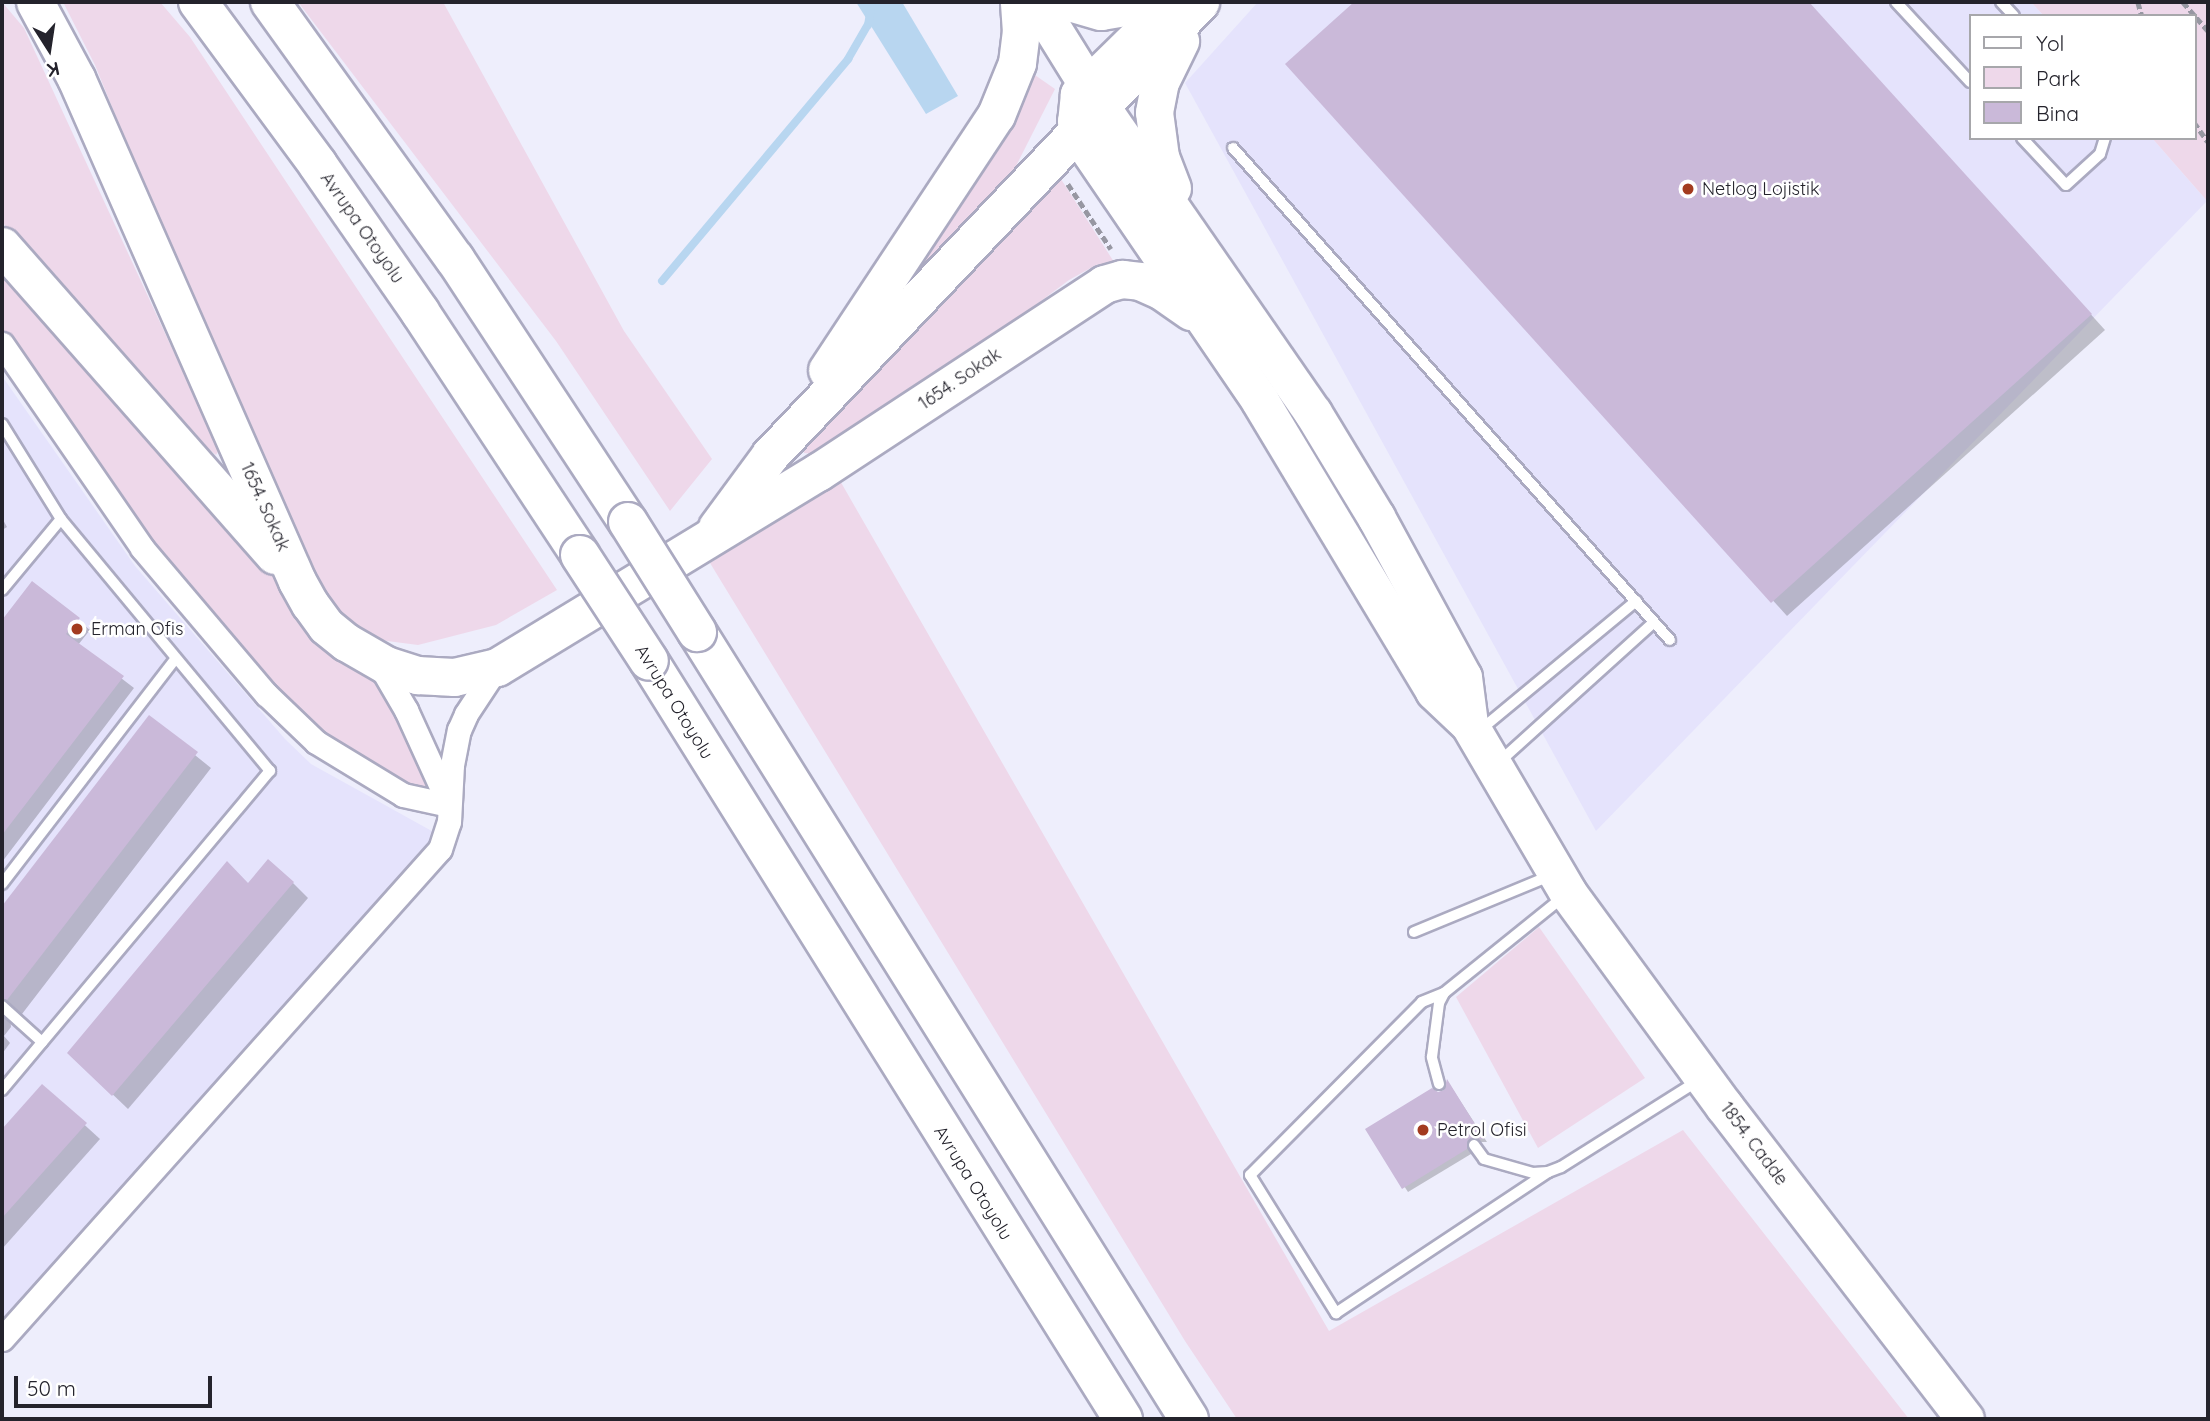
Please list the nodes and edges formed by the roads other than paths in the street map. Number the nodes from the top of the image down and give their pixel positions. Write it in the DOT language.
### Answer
graph roads {
  1 [pos="35,2"];
  2 [pos="198,2"];
  3 [pos="270,2"];
  4 [pos="1018,2"];
  5 [pos="1036,2"];
  6 [pos="1069,2"];
  7 [pos="1154,2"];
  8 [pos="1896,2"];
  9 [pos="1191,3"];
  10 [pos="1968,80"];
  11 [pos="1089,107"];
  12 [pos="2024,140"];
  13 [pos="2104,140"];
  14 [pos="1233,148"];
  15 [pos="1193,238"];
  16 [pos="2,246"];
  17 [pos="1219,339"];
  18 [pos="2,344"];
  19 [pos="2,424"];
  20 [pos="770,455"];
  21 [pos="61,519"];
  22 [pos="700,546"];
  23 [pos="297,581"];
  24 [pos="2,590"];
  25 [pos="1636,601"];
  26 [pos="1654,622"];
  27 [pos="1670,640"];
  28 [pos="175,659"];
  29 [pos="378,662"];
  30 [pos="497,667"];
  31 [pos="1472,729"];
  32 [pos="1493,767"];
  33 [pos="449,805"];
  34 [pos="1558,877"];
  35 [pos="2,884"];
  36 [pos="1414,932"];
  37 [pos="1444,993"];
  38 [pos="2,1006"];
  39 [pos="42,1042"];
  40 [pos="1703,1077"];
  41 [pos="1439,1084"];
  42 [pos="2,1090"];
  43 [pos="1474,1145"];
  44 [pos="1548,1172"];
  45 [pos="2,1339"];
  46 [pos="1123,1419"];
  47 [pos="1189,1419"];
  48 [pos="1965,1419"];
  1 -- 23 [label="main road, 1654. Sokak"];
  2 -- 46 [label="highway, Avrupa Otoyolu, bridge"];
  3 -- 47 [label="highway, bridge"];
  4 -- 20 [label="main road"];
  5 -- 11 [label="main road"];
  6 -- 7 [label="main road"];
  8 -- 10 [label="lane"];
  9 -- 11 [label="main road, 1654. Sokak"];
  9 -- 15 [label="main road"];
  11 -- 15 [label="main road"];
  11 -- 17 [label="main road"];
  11 -- 20 [label="main road, 1654. Sokak"];
  12 -- 13 [label="lane"];
  14 -- 25 [label="lane"];
  15 -- 31 [label="main road"];
  16 -- 23 [label="main road"];
  17 -- 22 [label="main road, 1654. Sokak"];
  17 -- 31 [label="main road"];
  18 -- 33 [label="street"];
  19 -- 21 [label="lane"];
  20 -- 22 [label="main road, 1654. Sokak"];
  21 -- 24 [label="lane"];
  21 -- 28 [label="lane"];
  22 -- 30 [label="main road, 1654. Sokak"];
  23 -- 29 [label="main road, 1654. Sokak"];
  25 -- 26 [label="lane"];
  25 -- 31 [label="lane"];
  26 -- 27 [label="lane"];
  26 -- 32 [label="lane"];
  28 -- 35 [label="lane"];
  28 -- 39 [label="lane"];
  29 -- 30 [label="main road, 1654. Sokak"];
  29 -- 33 [label="street"];
  30 -- 33 [label="street"];
  31 -- 32 [label="main road, 1854. Cadde"];
  32 -- 34 [label="main road, 1854. Cadde"];
  33 -- 45 [label="street"];
  34 -- 36 [label="lane"];
  34 -- 37 [label="lane"];
  34 -- 40 [label="main road, 1854. Cadde"];
  37 -- 41 [label="lane"];
  37 -- 44 [label="lane"];
  38 -- 39 [label="lane"];
  39 -- 42 [label="lane"];
  40 -- 44 [label="lane"];
  40 -- 48 [label="main road, 1854. Cadde"];
  43 -- 44 [label="lane"];
}
